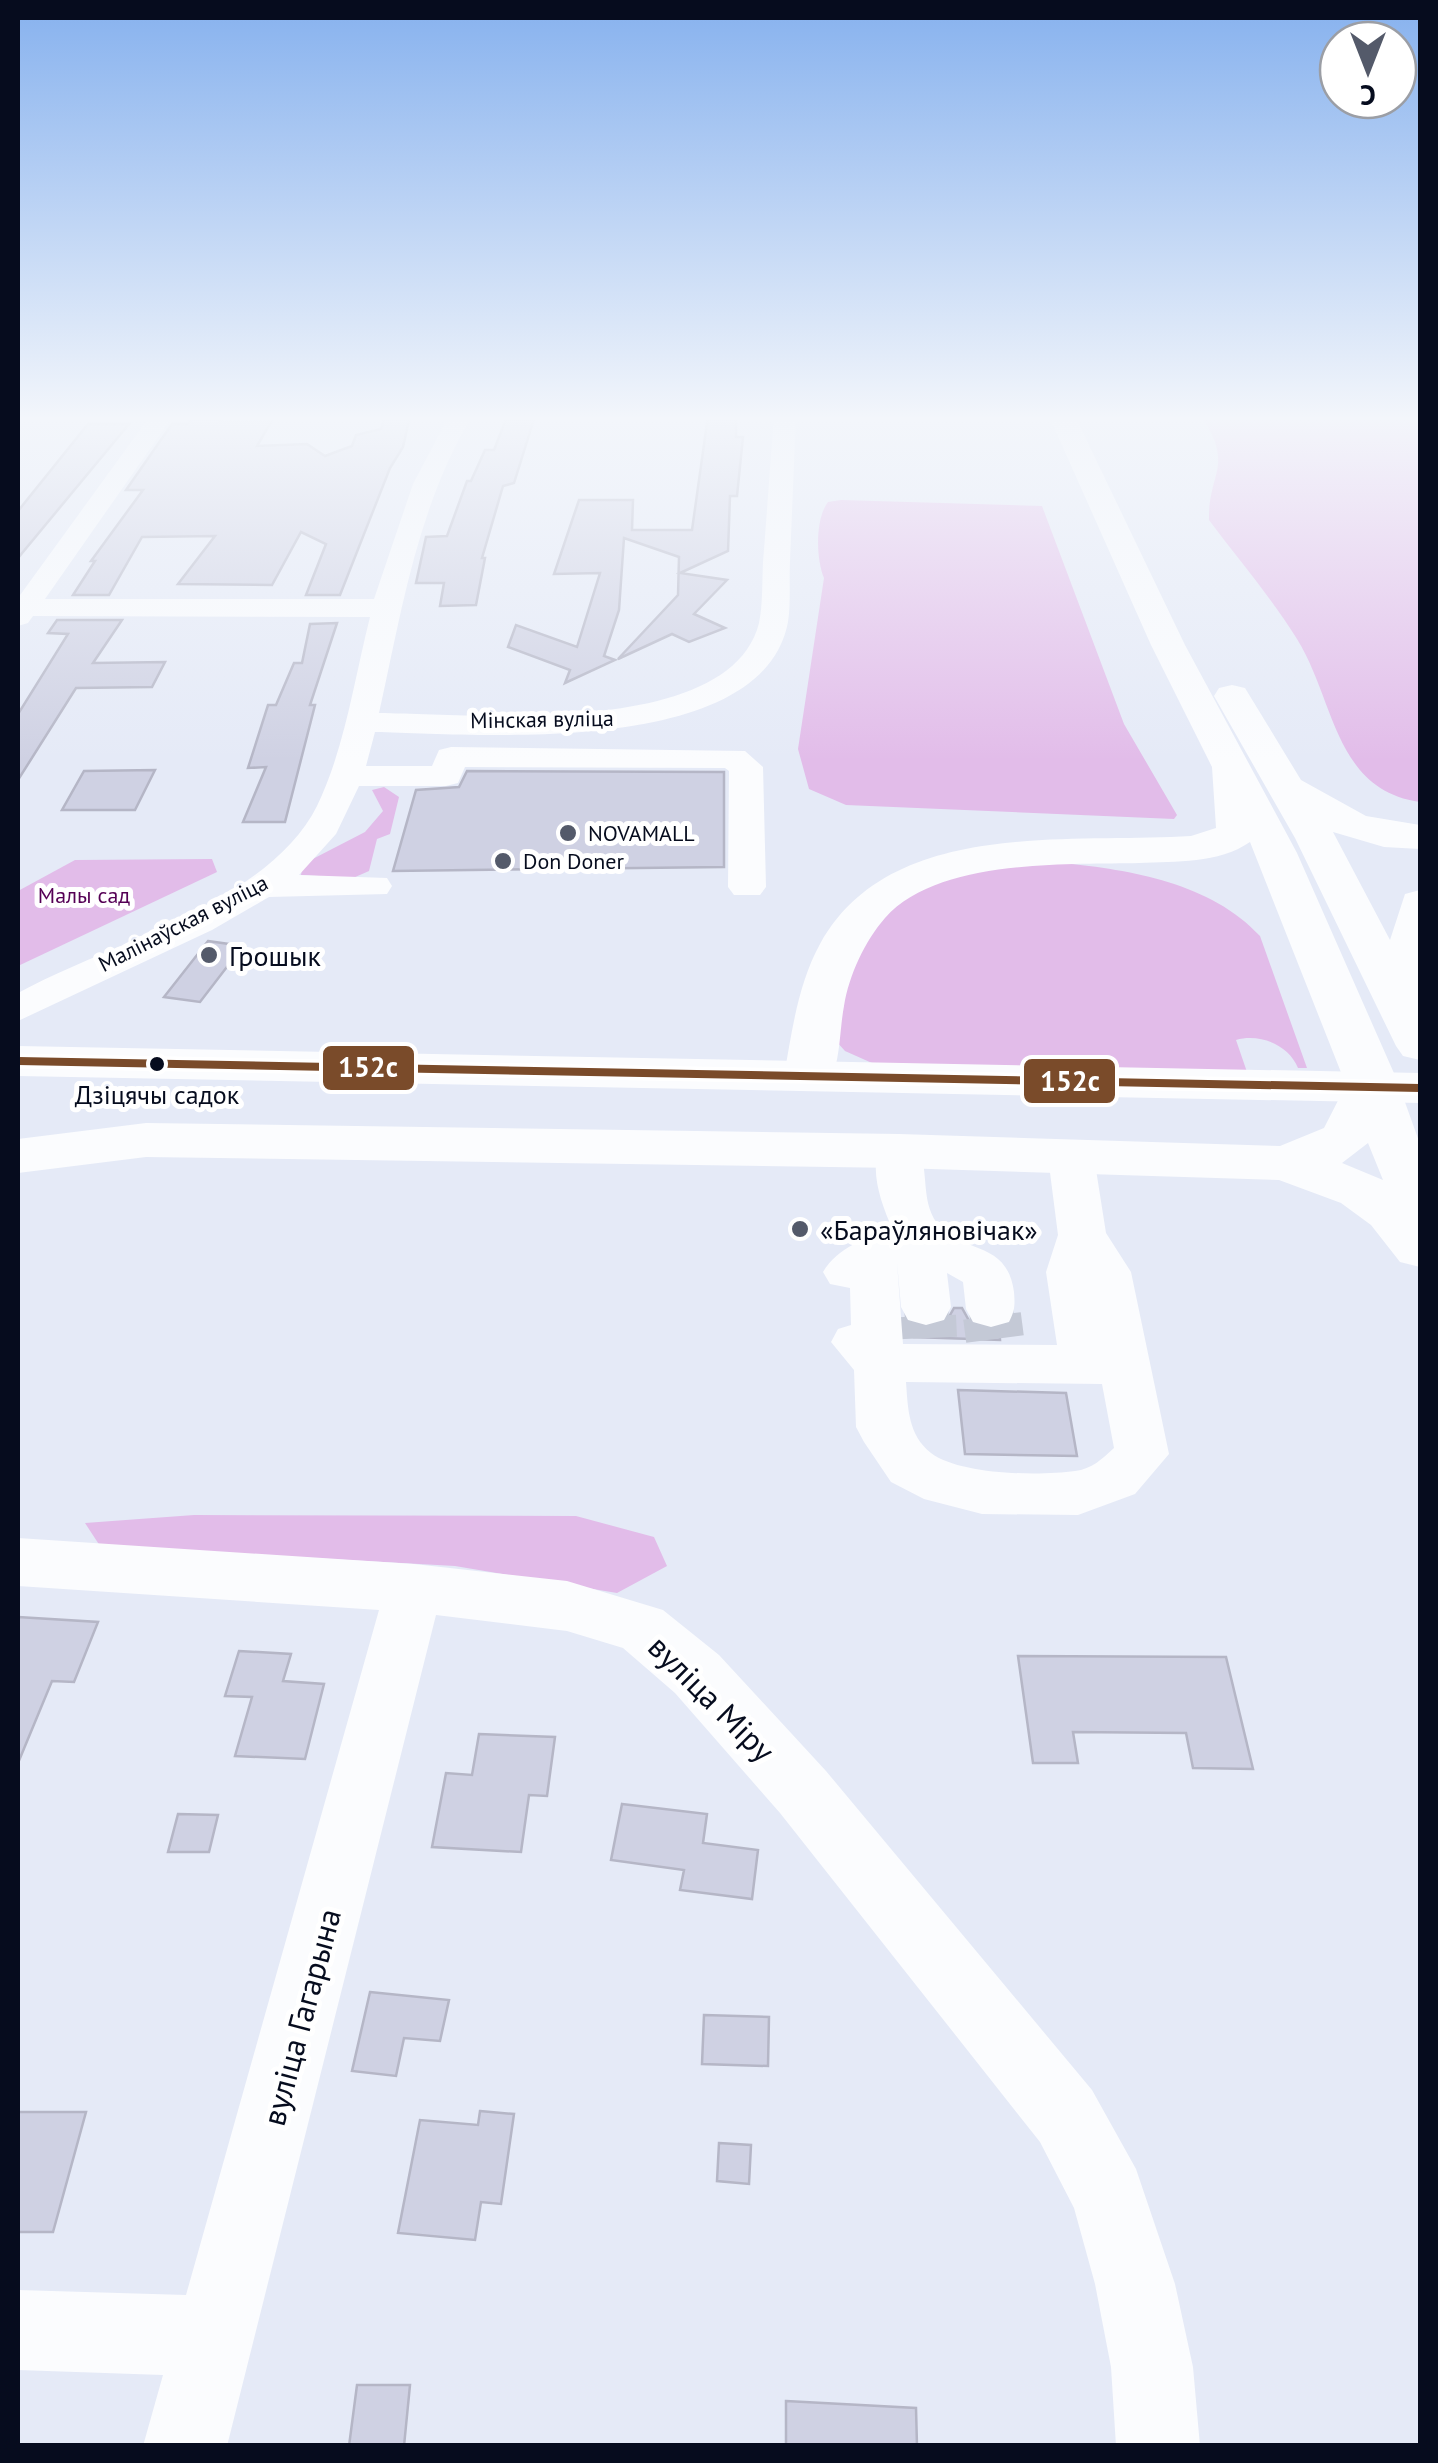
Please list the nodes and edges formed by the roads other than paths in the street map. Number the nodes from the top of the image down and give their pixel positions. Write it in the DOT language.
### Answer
graph roads {
  1 [pos="78,531"];
  2 [pos="409,531"];
  3 [pos="778,531"];
  4 [pos="1117,531"];
  5 [pos="1172,578"];
  6 [pos="386,608"];
  7 [pos="20,610"];
  8 [pos="362,722"];
  9 [pos="1228,763"];
  10 [pos="345,776"];
  11 [pos="1282,782"];
  12 [pos="1420,837"];
  13 [pos="262,886"];
  14 [pos="374,886"];
  15 [pos="747,886"];
  16 [pos="1420,903"];
  17 [pos="18,1009"];
  18 [pos="1420,1030"];
  19 [pos="1420,1046"];
  20 [pos="18,1061"];
  21 [pos="808,1076"];
  22 [pos="1396,1084"];
  23 [pos="898,1150"];
  24 [pos="18,1156"];
  25 [pos="1070,1156"];
  26 [pos="1280,1163"];
  27 [pos="1420,1206"];
  28 [pos="935,1244"];
  29 [pos="1420,1248"];
  30 [pos="962,1337"];
  31 [pos="879,1363"];
  32 [pos="1105,1364"];
  33 [pos="18,1562"];
  34 [pos="414,1588"];
  35 [pos="18,2330"];
  36 [pos="217,2336"];
  37 [pos="186,2446"];
  38 [pos="1158,2446"];
  1 -- 7 [label="street"];
  2 -- 6 [label="street, Малінаўская вуліца"];
  3 -- 8 [label="street, Мінская вуліца"];
  4 -- 9 [label="main road"];
  5 -- 11 [label="main road"];
  6 -- 7 [label="street"];
  6 -- 8 [label="street, Малінаўская вуліца"];
  8 -- 10 [label="street, Малінаўская вуліца"];
  9 -- 21 [label="main road"];
  9 -- 22 [label="main road"];
  10 -- 13 [label="street, Малінаўская вуліца"];
  10 -- 15 [label="street"];
  11 -- 12 [label="main road"];
  11 -- 19 [label="main road"];
  13 -- 14 [label="street"];
  13 -- 17 [label="street, Малінаўская вуліца"];
  16 -- 18 [label="main road"];
  20 -- 21 [label="main road"];
  21 -- 22 [label="main road"];
  22 -- 26 [label="main road"];
  22 -- 27 [label="main road"];
  23 -- 24 [label="main road"];
  23 -- 25 [label="main road"];
  23 -- 28 [label="street"];
  25 -- 26 [label="main road"];
  25 -- 32 [label="street"];
  26 -- 29 [label="main road"];
  28 -- 30 [label="street"];
  28 -- 31 [label="street"];
  30 -- 31 [label="street"];
  30 -- 32 [label="street"];
  31 -- 32 [label="street"];
  33 -- 34 [label="street, вуліца Міру"];
  34 -- 36 [label="street, вуліца Гагарына"];
  34 -- 38 [label="street, вуліца Міру"];
  35 -- 36 [label="street"];
  36 -- 37 [label="street, вуліца Гагарына"];
}
